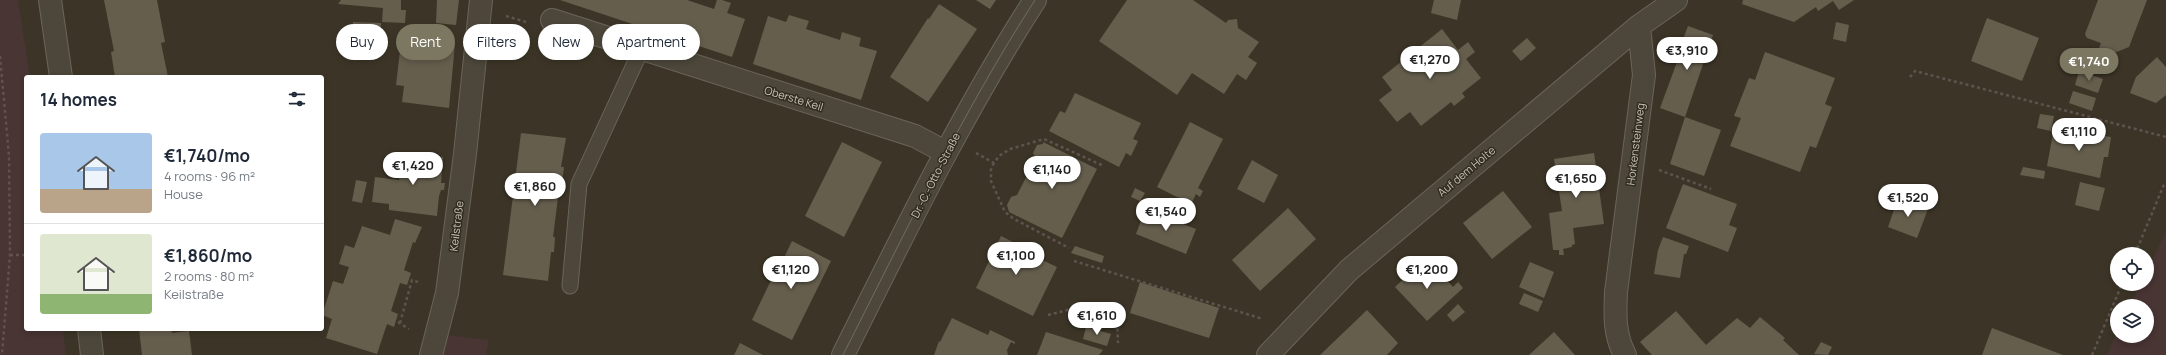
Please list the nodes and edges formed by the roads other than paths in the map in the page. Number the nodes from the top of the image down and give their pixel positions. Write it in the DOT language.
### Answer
graph roads {
  1 [pos="50,0"];
  2 [pos="481,0"];
  3 [pos="1035,0"];
  4 [pos="1676,0"];
  5 [pos="552,20"];
  6 [pos="1640,26"];
  7 [pos="602,37"];
  8 [pos="635,60"];
  9 [pos="672,60"];
  10 [pos="62,75"];
  11 [pos="945,152"];
  12 [pos="570,286"];
  13 [pos="89,331"];
  14 [pos="92,355"];
  15 [pos="431,355"];
  16 [pos="843,355"];
  17 [pos="1268,355"];
  18 [pos="1625,355"];
  1 -- 10 [label="street"];
  2 -- 15 [label="street, Keilstraße"];
  3 -- 11 [label="street, Dr.-C.-Otto-Straße"];
  4 -- 6 [label="street, Auf dem Holte"];
  5 -- 7 [label="street, Oberste Keil"];
  6 -- 17 [label="street, Auf dem Holte"];
  6 -- 18 [label="street, Horkensteinweg"];
  8 -- 12 [label="lane"];
  9 -- 11 [label="street, Oberste Keil"];
  11 -- 16 [label="street, Dr.-C.-Otto-Straße"];
  13 -- 14 [label="street"];
}
